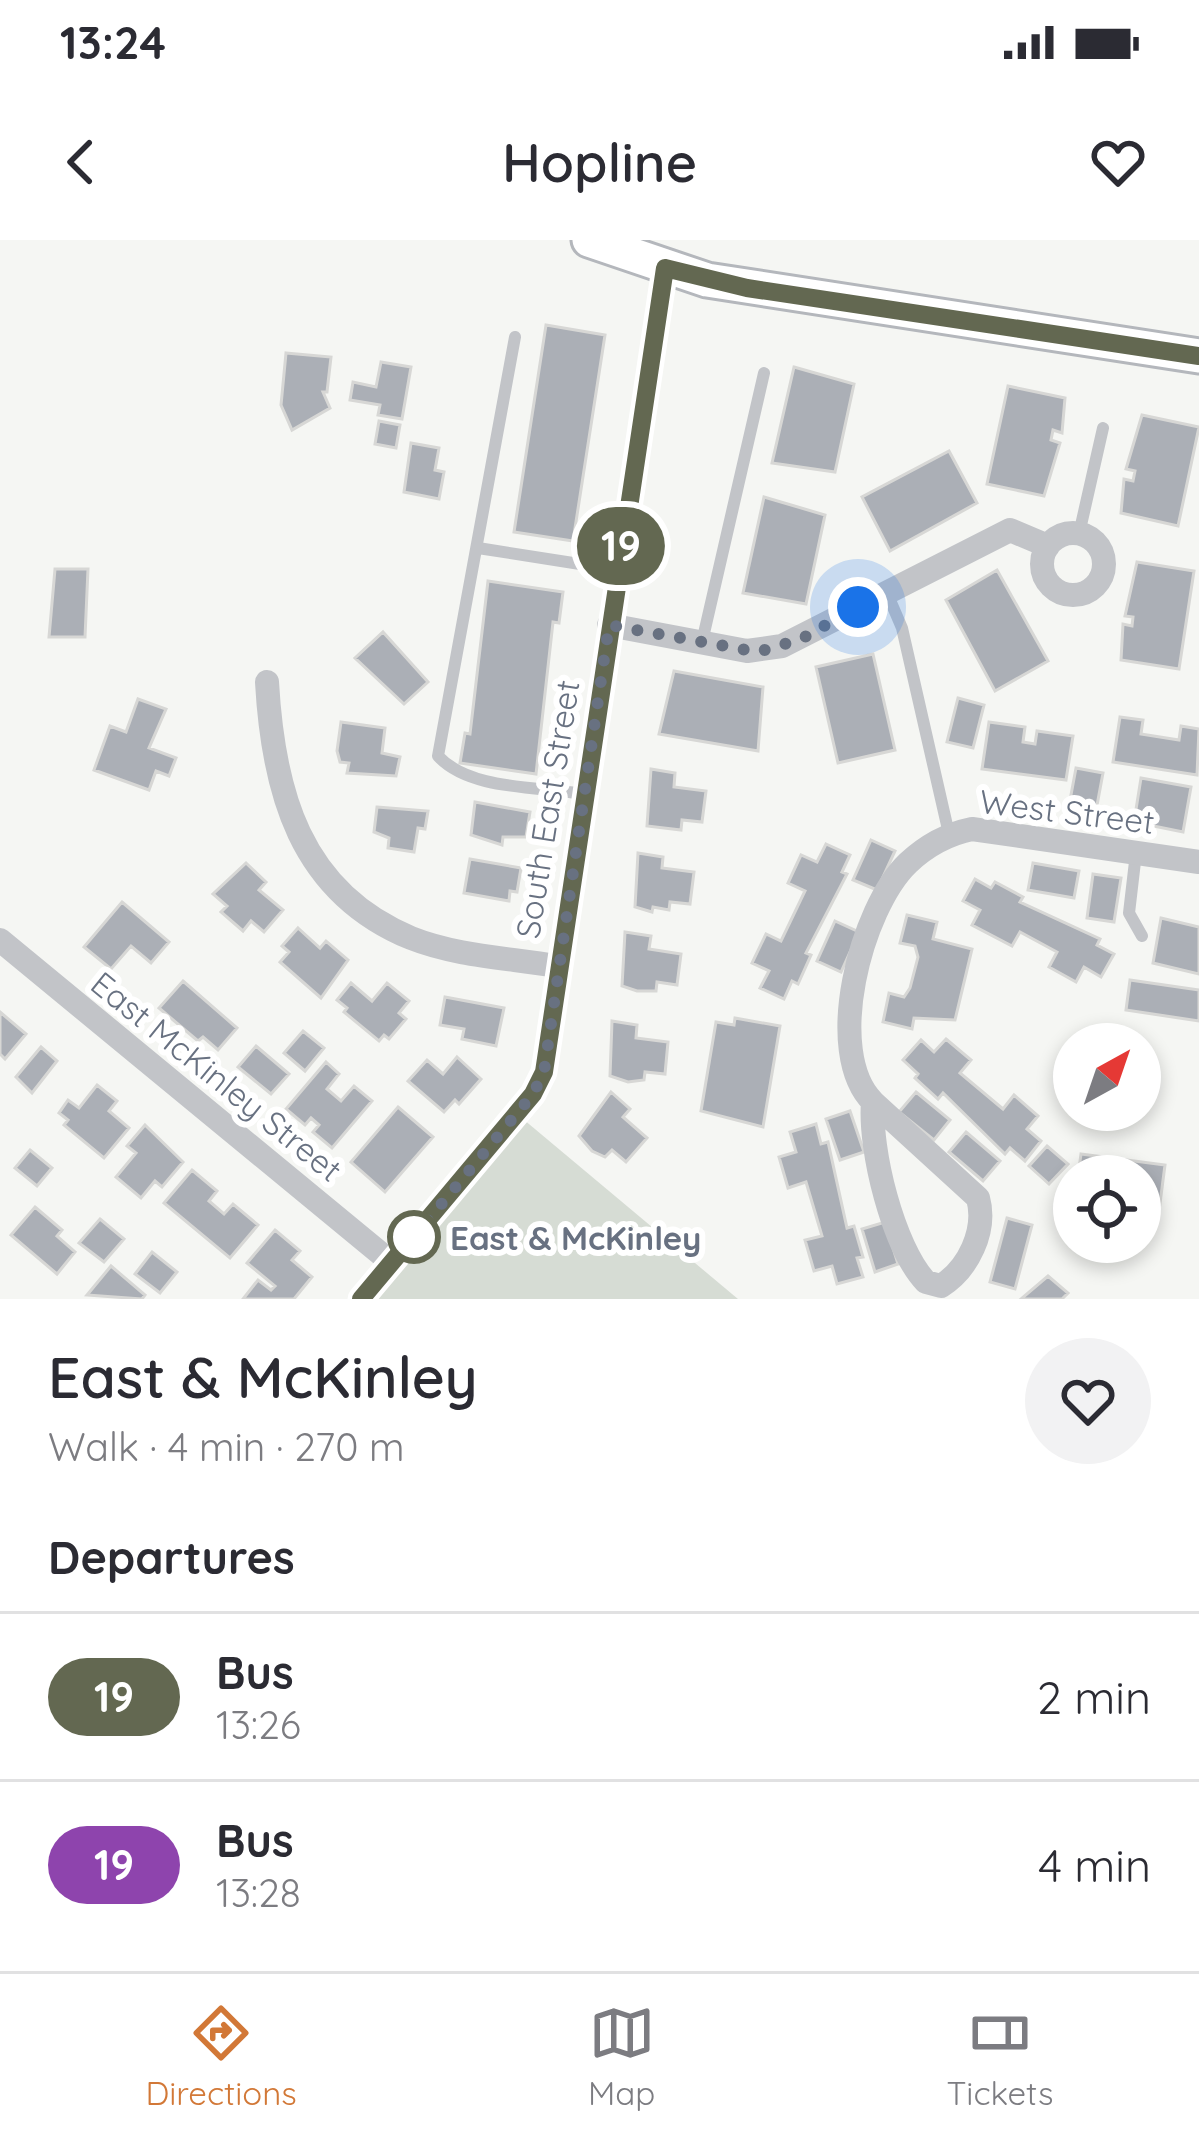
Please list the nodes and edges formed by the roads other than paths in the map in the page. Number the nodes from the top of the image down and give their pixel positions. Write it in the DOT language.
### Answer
graph roads {
  1 [pos="589,240"];
  2 [pos="665,268"];
  3 [pos="514,337"];
  4 [pos="1199,356"];
  5 [pos="764,373"];
  6 [pos="1103,428"];
  7 [pos="1079,534"];
  8 [pos="1048,545"];
  9 [pos="478,548"];
  10 [pos="618,570"];
  11 [pos="887,592"];
  12 [pos="609,625"];
  13 [pos="701,643"];
  14 [pos="267,682"];
  15 [pos="583,794"];
  16 [pos="949,834"];
  17 [pos="1136,852"];
  18 [pos="1199,862"];
  19 [pos="1142,936"];
  20 [pos="0,940"];
  21 [pos="556,966"];
  22 [pos="873,1102"];
  23 [pos="392,1263"];
  24 [pos="361,1299"];
  1 -- 2 [label="street"];
  2 -- 4 [label="street"];
  2 -- 10 [label="street, South East Street"];
  3 -- 9 [label="lane"];
  5 -- 13 [label="lane"];
  6 -- 7 [label="lane"];
  7 -- 8 [label="street"];
  7 -- 8 [label="street"];
  8 -- 11 [label="street"];
  9 -- 10 [label="lane"];
  9 -- 15 [label="lane"];
  10 -- 12 [label="street, South East Street"];
  11 -- 13 [label="street"];
  11 -- 16 [label="lane"];
  12 -- 13 [label="street"];
  12 -- 15 [label="street, South East Street"];
  14 -- 21 [label="street"];
  15 -- 21 [label="street, South East Street"];
  16 -- 17 [label="street, West Street"];
  16 -- 22 [label="street, West Street"];
  17 -- 18 [label="street, West Street"];
  17 -- 19 [label="lane"];
  20 -- 23 [label="street, East McKinley Street"];
  21 -- 23 [label="street, South East Street"];
  22 -- 22 [label="street, West Street"];
  23 -- 24 [label="street, South East Street"];
}
